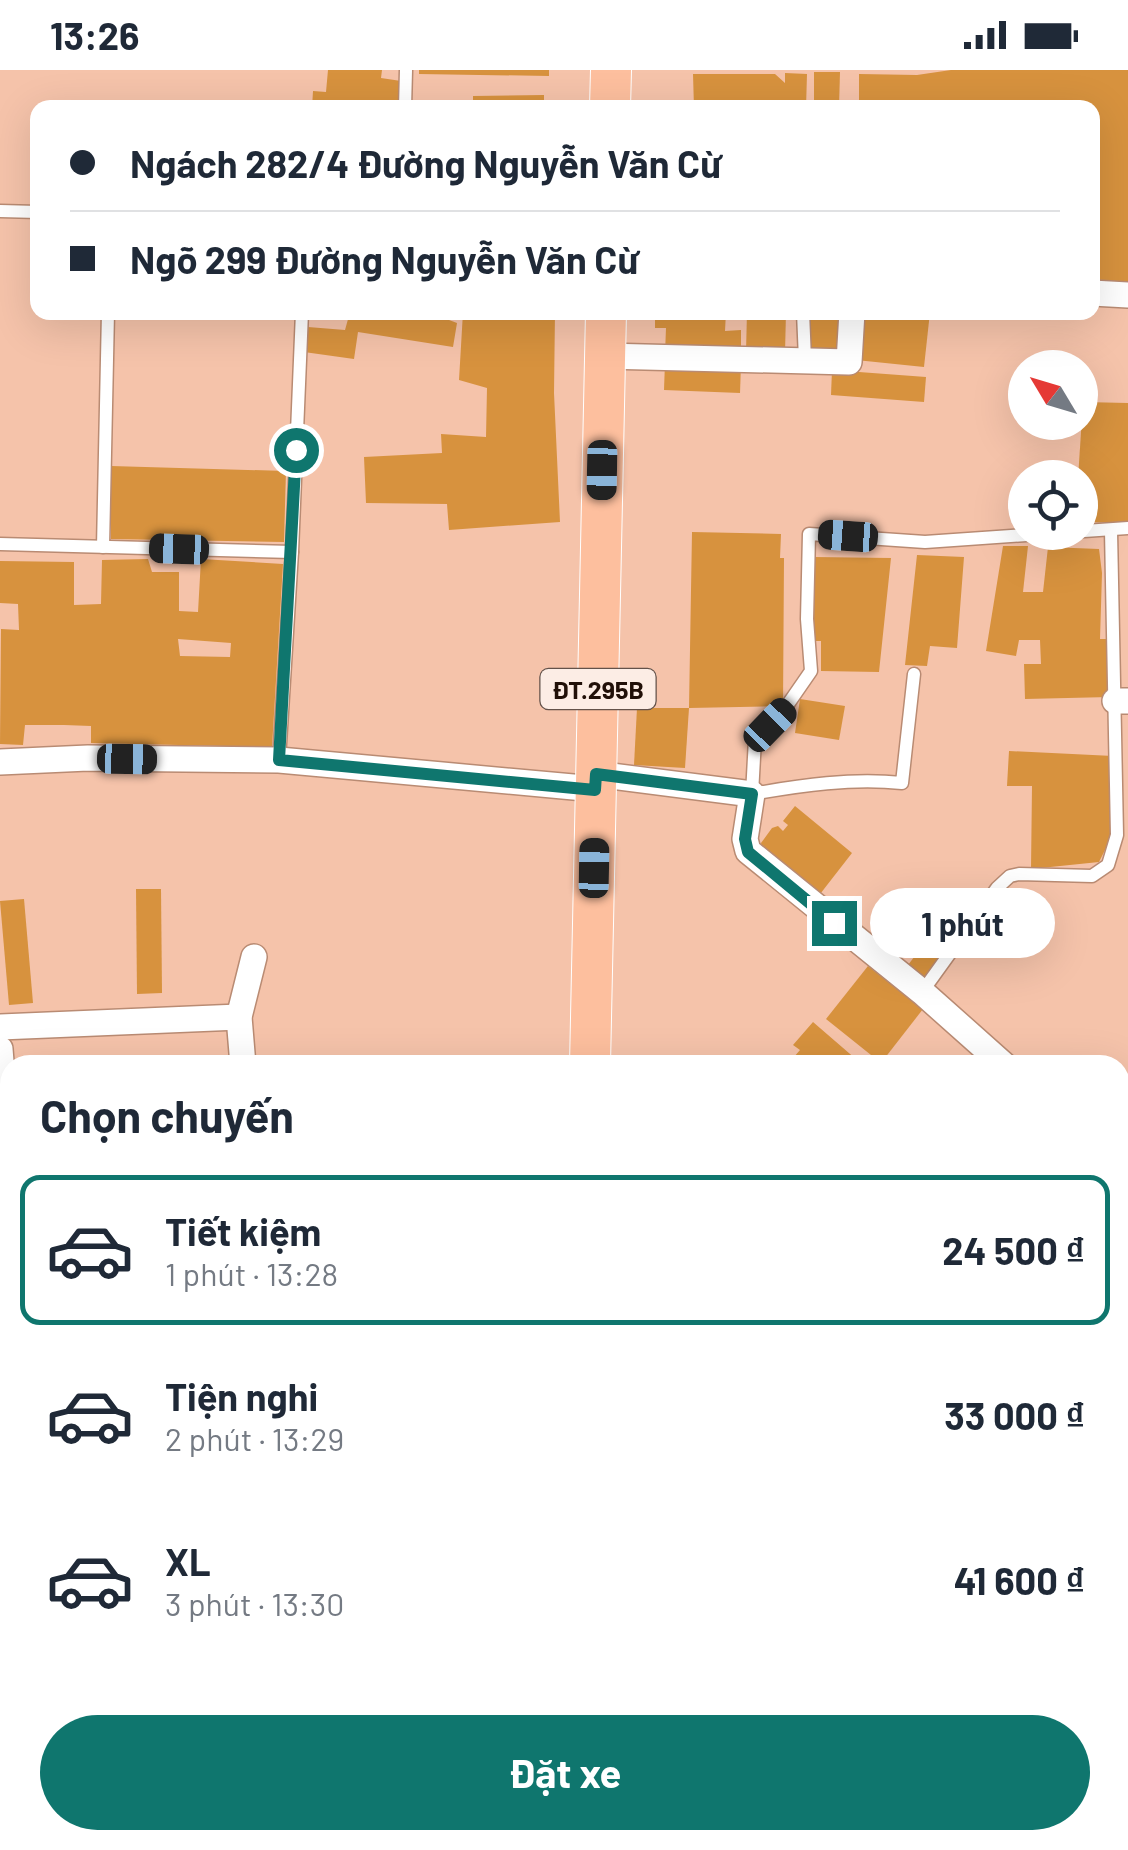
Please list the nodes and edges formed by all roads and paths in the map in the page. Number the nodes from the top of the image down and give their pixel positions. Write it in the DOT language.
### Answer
graph roads {
  1 [pos="406,70"];
  2 [pos="611,70"];
  3 [pos="405,100"];
  4 [pos="610,100"];
  5 [pos="0,211"];
  6 [pos="30,212"];
  7 [pos="1100,293"];
  8 [pos="1128,295"];
  9 [pos="108,320"];
  10 [pos="302,320"];
  11 [pos="606,320"];
  12 [pos="803,320"];
  13 [pos="852,320"];
  14 [pos="605,356"];
  15 [pos="805,360"];
  16 [pos="1128,528"];
  17 [pos="1111,531"];
  18 [pos="0,544"];
  19 [pos="103,546"];
  20 [pos="292,552"];
  21 [pos="914,674"];
  22 [pos="1121,701"];
  23 [pos="279,760"];
  24 [pos="0,762"];
  25 [pos="596,782"];
  26 [pos="752,794"];
  27 [pos="254,957"];
  28 [pos="922,992"];
  29 [pos="239,1017"];
  30 [pos="0,1027"];
  31 [pos="242,1055"];
  32 [pos="590,1055"];
  33 [pos="993,1055"];
  1 -- 3 [label="lane"];
  2 -- 4 [label="main road"];
  5 -- 6 [label="lane"];
  7 -- 8 [label="street"];
  9 -- 19 [label="lane"];
  10 -- 20 [label="lane"];
  11 -- 14 [label="main road, ĐT.295B"];
  12 -- 15 [label="lane"];
  13 -- 15 [label="street"];
  14 -- 15 [label="street"];
  14 -- 25 [label="main road, ĐT.295B"];
  16 -- 17 [label="lane"];
  17 -- 22 [label="lane"];
  17 -- 26 [label="lane"];
  18 -- 19 [label="lane"];
  19 -- 20 [label="lane"];
  20 -- 23 [label="lane"];
  21 -- 26 [label="lane"];
  22 -- 28 [label="lane"];
  23 -- 24 [label="street"];
  23 -- 25 [label="street"];
  25 -- 26 [label="street"];
  25 -- 32 [label="main road, ĐT.295B"];
  26 -- 28 [label="street"];
  27 -- 29 [label="street"];
  28 -- 33 [label="street"];
  29 -- 30 [label="street"];
  29 -- 31 [label="street"];
}
